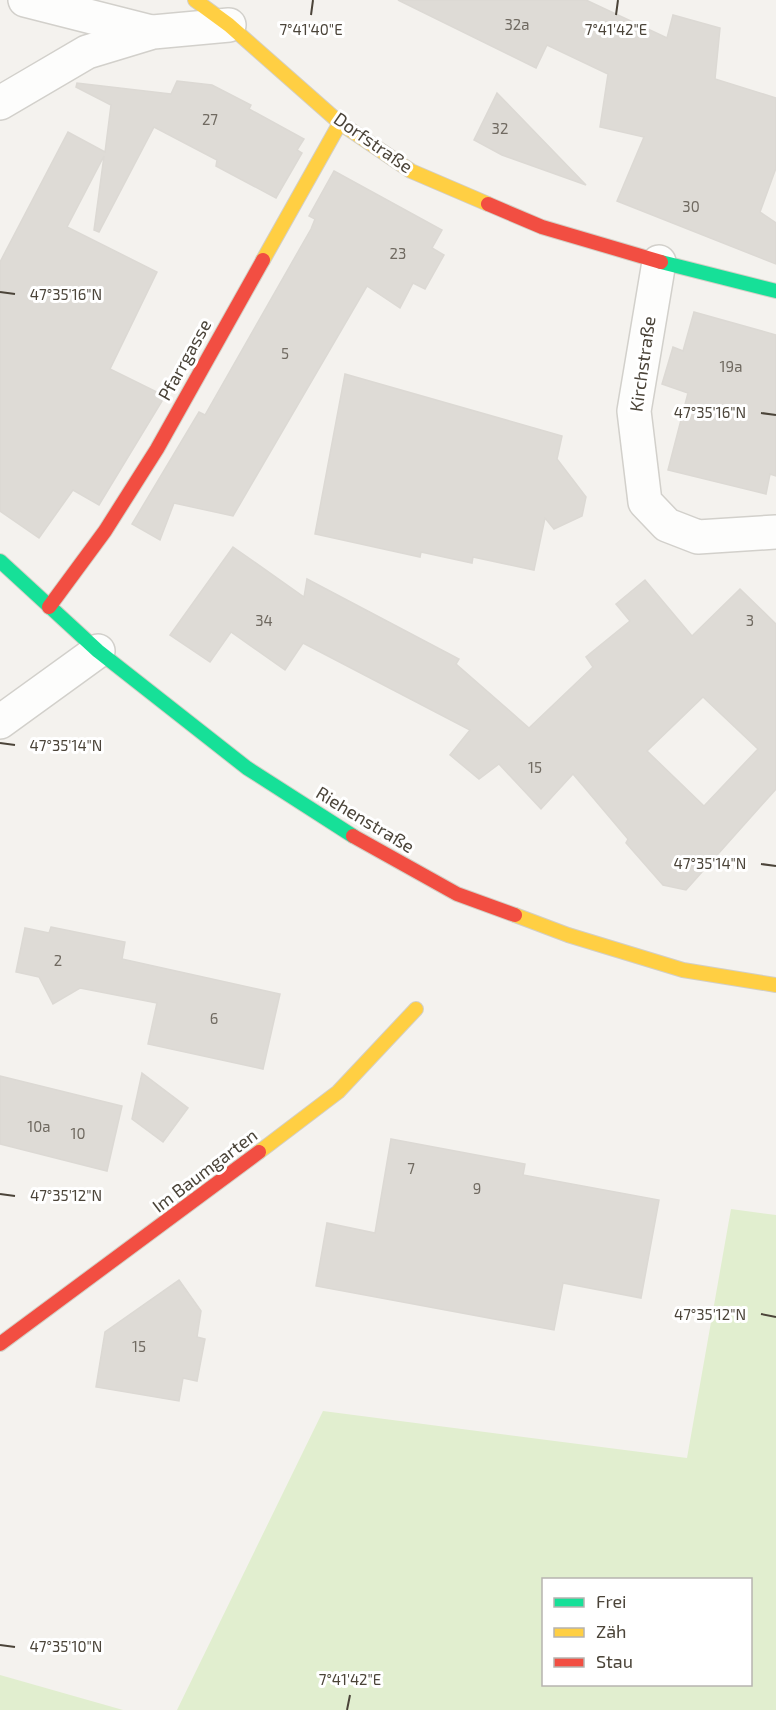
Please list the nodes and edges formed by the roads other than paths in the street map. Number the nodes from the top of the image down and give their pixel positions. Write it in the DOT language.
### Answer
graph roads {
  1 [pos="25,0"];
  2 [pos="195,0"];
  3 [pos="229,25"];
  4 [pos="153,32"];
  5 [pos="0,103"];
  6 [pos="340,123"];
  7 [pos="659,262"];
  8 [pos="776,291"];
  9 [pos="776,532"];
  10 [pos="0,561"];
  11 [pos="49,607"];
  12 [pos="98,651"];
  13 [pos="0,722"];
  14 [pos="776,985"];
  15 [pos="416,1009"];
  16 [pos="0,1344"];
  1 -- 4 [label="street"];
  2 -- 3 [label="street, Dorfstraße"];
  3 -- 4 [label="street"];
  3 -- 6 [label="street, Dorfstraße"];
  4 -- 5 [label="street"];
  6 -- 7 [label="street, Dorfstraße"];
  6 -- 11 [label="street, Pfarrgasse"];
  7 -- 8 [label="street, Dorfstraße"];
  7 -- 9 [label="street, Kirchstraße"];
  10 -- 11 [label="street, Riehenstraße"];
  11 -- 12 [label="street, Riehenstraße"];
  12 -- 13 [label="street"];
  12 -- 14 [label="street, Riehenstraße"];
  15 -- 16 [label="street, Im Baumgarten"];
}
